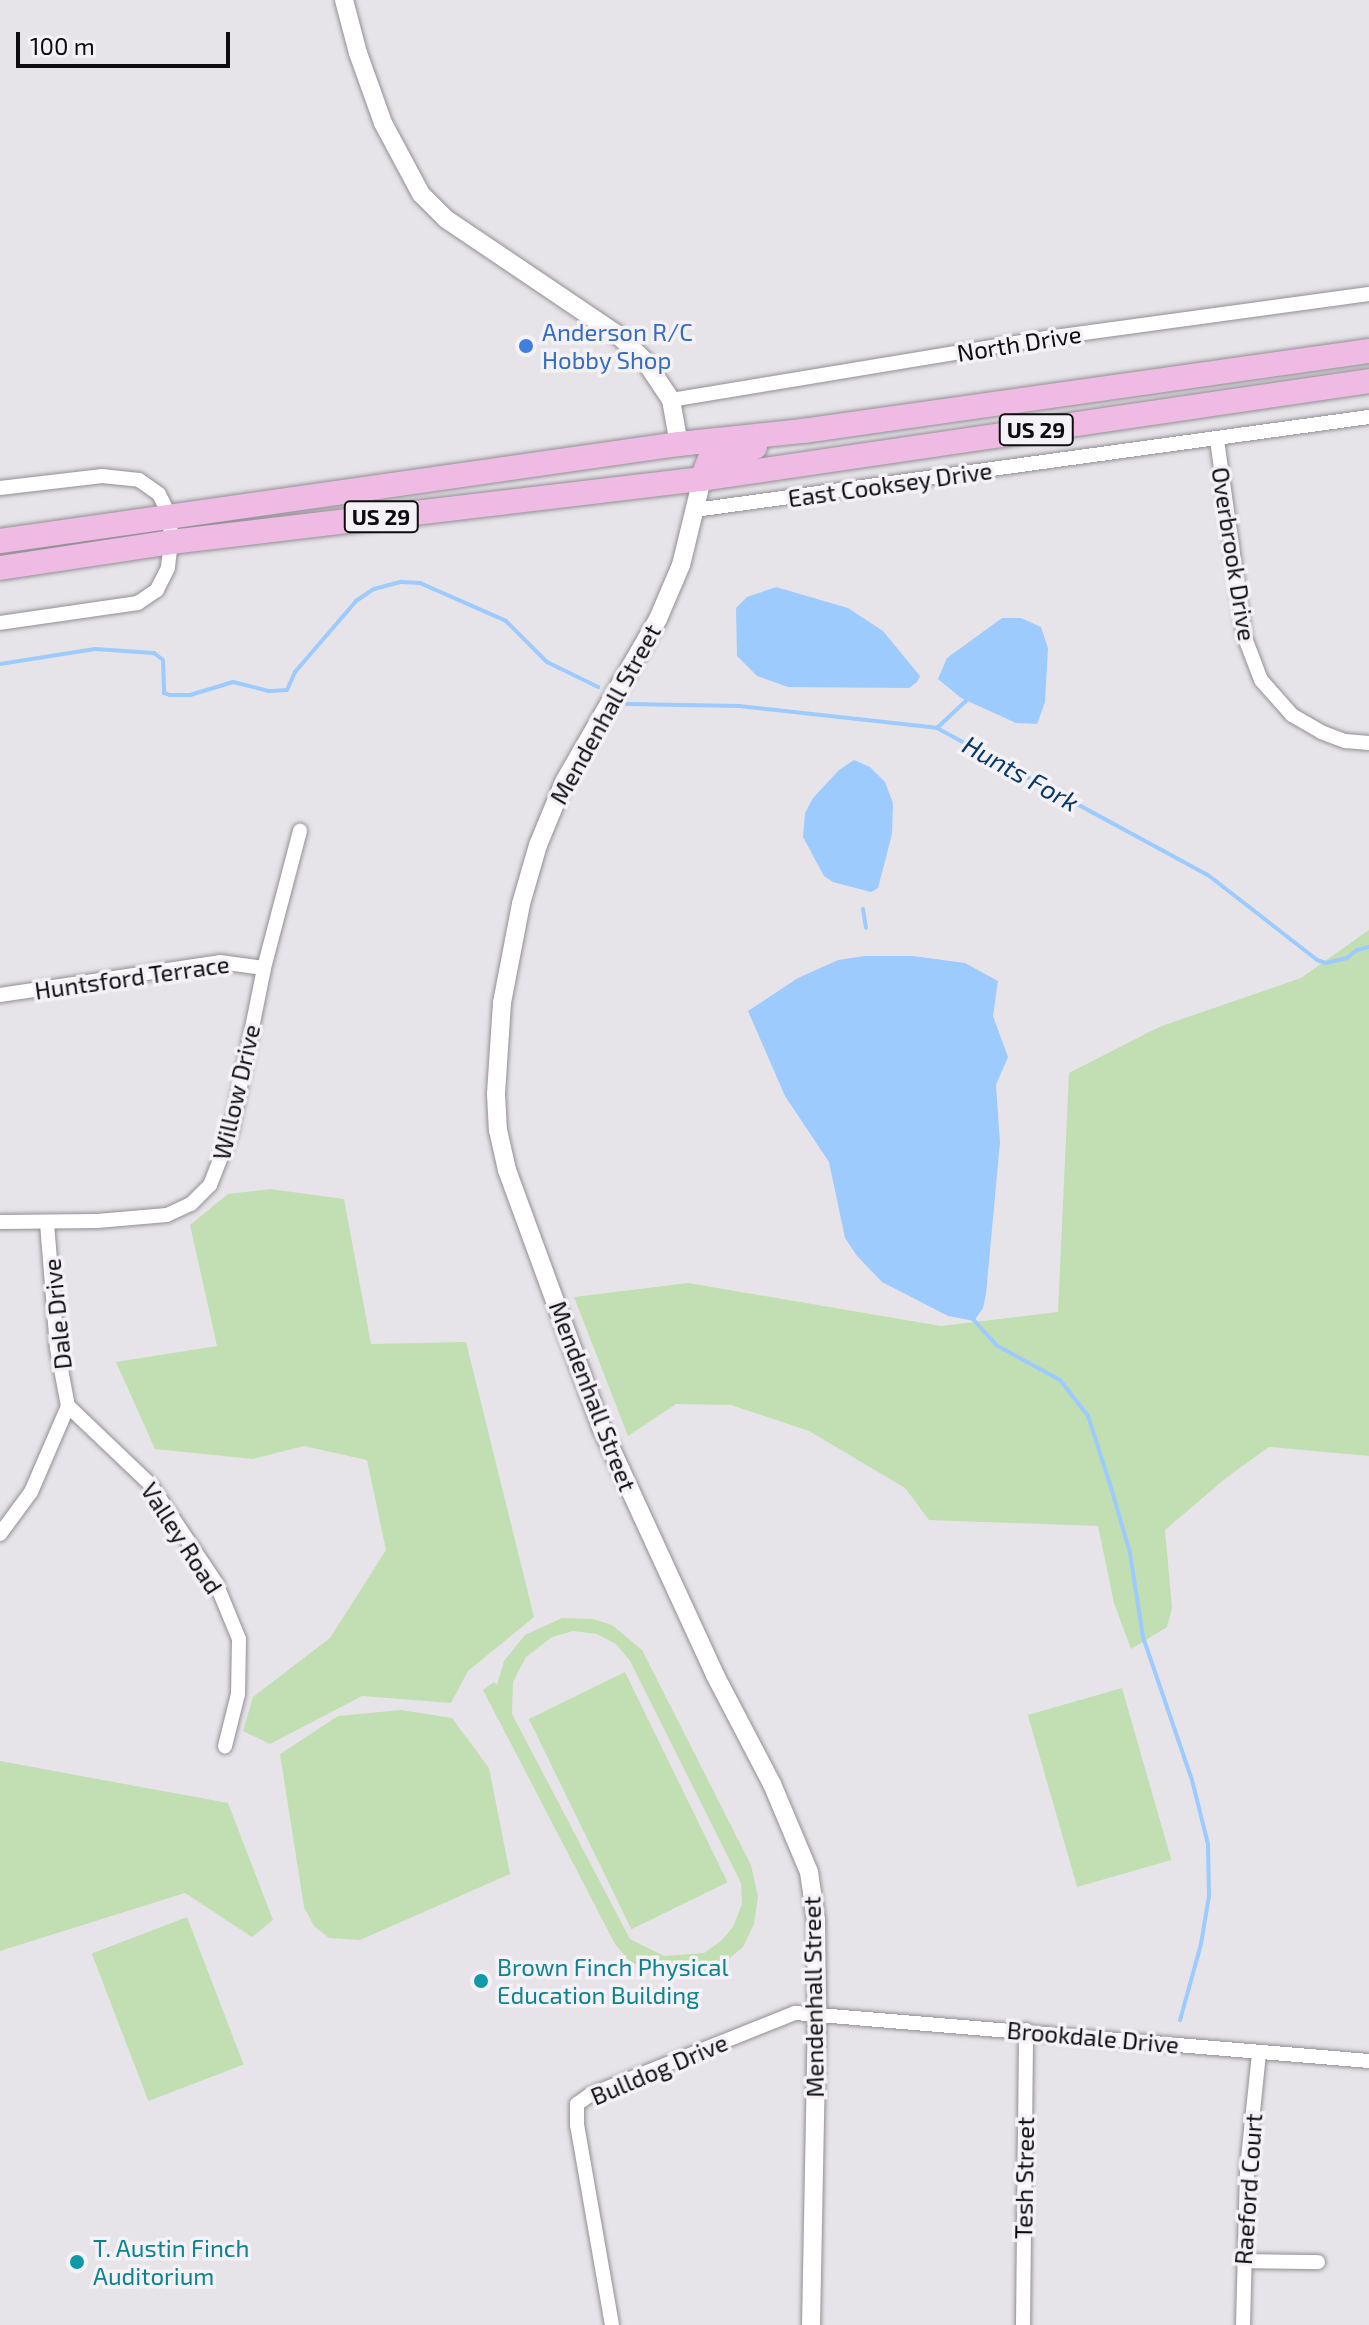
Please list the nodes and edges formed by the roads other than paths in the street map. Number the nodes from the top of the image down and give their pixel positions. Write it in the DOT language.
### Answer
graph roads {
  1 [pos="344,0"];
  2 [pos="1369,294"];
  3 [pos="1369,351"];
  4 [pos="1369,381"];
  5 [pos="671,400"];
  6 [pos="1369,417"];
  7 [pos="803,431"];
  8 [pos="1217,440"];
  9 [pos="679,444"];
  10 [pos="702,479"];
  11 [pos="0,488"];
  12 [pos="540,497"];
  13 [pos="695,510"];
  14 [pos="170,517"];
  15 [pos="0,541"];
  16 [pos="171,542"];
  17 [pos="0,568"];
  18 [pos="0,623"];
  19 [pos="1369,743"];
  20 [pos="300,831"];
  21 [pos="264,968"];
  22 [pos="0,995"];
  23 [pos="0,1222"];
  24 [pos="47,1223"];
  25 [pos="68,1406"];
  26 [pos="0,1534"];
  27 [pos="225,1746"];
  28 [pos="817,2014"];
  29 [pos="1026,2030"];
  30 [pos="1259,2053"];
  31 [pos="1369,2061"];
  32 [pos="1243,2261"];
  33 [pos="1318,2262"];
  34 [pos="612,2325"];
  35 [pos="811,2325"];
  36 [pos="1023,2325"];
  37 [pos="1243,2325"];
  1 -- 5 [label="street"];
  2 -- 5 [label="street, North Drive"];
  3 -- 7 [label="highway, US 29"];
  4 -- 10 [label="highway, US 29"];
  5 -- 9 [label="street"];
  6 -- 8 [label="street, East Cooksey Drive"];
  7 -- 9 [label="highway, US 29"];
  7 -- 10 [label="highway"];
  8 -- 13 [label="street, East Cooksey Drive"];
  8 -- 19 [label="street, Overbrook Drive"];
  9 -- 12 [label="highway"];
  9 -- 14 [label="highway, US 29"];
  10 -- 12 [label="highway, US 29"];
  10 -- 13 [label="street, Mendenhall Street"];
  11 -- 14 [label="street"];
  12 -- 16 [label="highway, US 29"];
  13 -- 28 [label="street, Mendenhall Street"];
  14 -- 15 [label="highway, US 29"];
  14 -- 16 [label="street"];
  16 -- 17 [label="highway, US 29"];
  16 -- 18 [label="street"];
  20 -- 21 [label="street, Willow Drive"];
  21 -- 22 [label="street, Huntsford Terrace"];
  21 -- 24 [label="street, Willow Drive"];
  23 -- 24 [label="street, Willow Drive"];
  24 -- 25 [label="street, Dale Drive"];
  25 -- 26 [label="street"];
  25 -- 27 [label="street, Valley Road"];
  28 -- 29 [label="street, Brookdale Drive"];
  28 -- 34 [label="street, Bulldog Drive"];
  28 -- 35 [label="street, Mendenhall Street"];
  29 -- 30 [label="street, Brookdale Drive"];
  29 -- 36 [label="street, Tesh Street"];
  30 -- 31 [label="street, Brookdale Drive"];
  30 -- 32 [label="street, Raeford Court"];
  32 -- 33 [label="street"];
  32 -- 37 [label="street, Raeford Court"];
}
